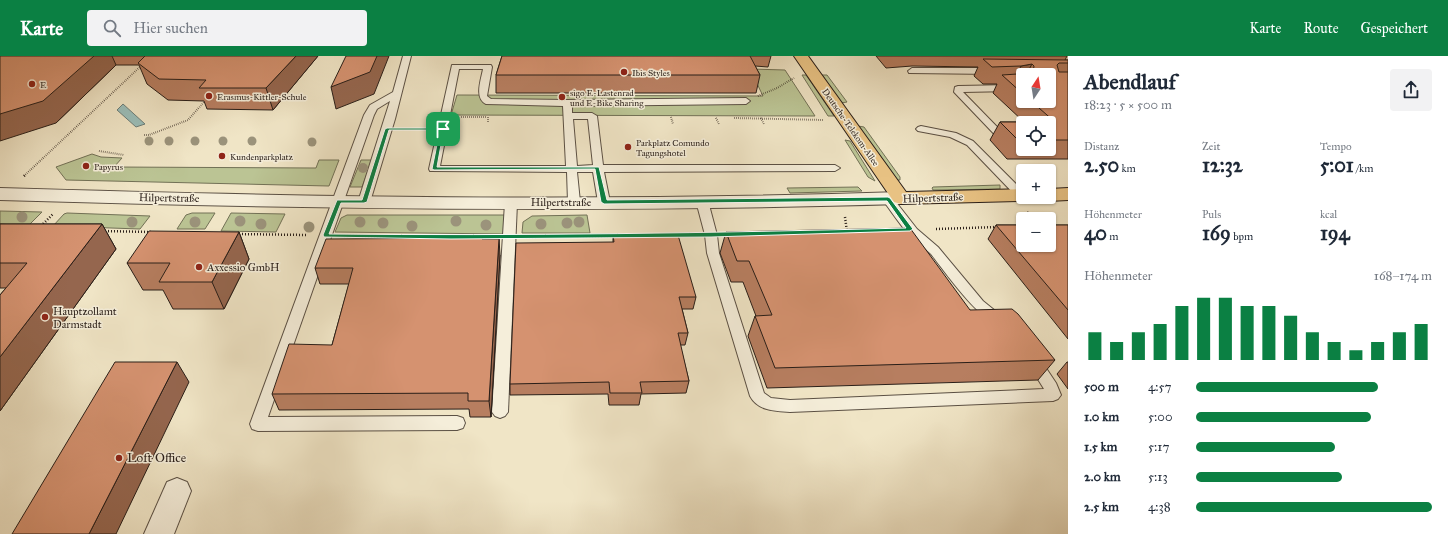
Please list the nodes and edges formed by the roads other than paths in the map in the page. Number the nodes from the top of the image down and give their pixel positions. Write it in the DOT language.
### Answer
graph roads {
  1 [pos="407,56"];
  2 [pos="801,56"];
  3 [pos="912,71"];
  4 [pos="1005,72"];
  5 [pos="1016,87"];
  6 [pos="396,94"];
  7 [pos="746,102"];
  8 [pos="567,103"];
  9 [pos="568,116"];
  10 [pos="921,129"];
  11 [pos="1000,134"];
  12 [pos="572,168"];
  13 [pos="598,168"];
  14 [pos="835,168"];
  15 [pos="1016,188"];
  16 [pos="0,194"];
  17 [pos="1056,194"];
  18 [pos="1068,194"];
  19 [pos="1016,195"];
  20 [pos="894,199"];
  21 [pos="338,201"];
  22 [pos="702,201"];
  23 [pos="364,202"];
  24 [pos="511,202"];
  25 [pos="574,202"];
  26 [pos="604,202"];
  27 [pos="1009,330"];
  28 [pos="1024,348"];
  29 [pos="500,412"];
  30 [pos="457,423"];
  31 [pos="177,491"];
  32 [pos="158,534"];
  1 -- 6 [label="lane"];
  2 -- 20 [label="main road, Deutsche-Telekom-Allee"];
  3 -- 4 [label="lane"];
  5 -- 11 [label="lane"];
  6 -- 21 [label="lane"];
  6 -- 23 [label="lane"];
  7 -- 8 [label="lane"];
  8 -- 9 [label="lane"];
  8 -- 12 [label="lane"];
  9 -- 12 [label="lane"];
  9 -- 13 [label="lane"];
  10 -- 15 [label="lane"];
  12 -- 13 [label="lane"];
  12 -- 25 [label="lane"];
  13 -- 14 [label="lane"];
  13 -- 26 [label="lane"];
  16 -- 21 [label="street, Hilpertstraße"];
  17 -- 18 [label="main road"];
  19 -- 20 [label="main road, Hilpertstraße"];
  20 -- 22 [label="street, Hilpertstraße"];
  20 -- 27 [label="lane"];
  21 -- 23 [label="street, Hilpertstraße"];
  21 -- 30 [label="lane"];
  22 -- 26 [label="street, Hilpertstraße"];
  22 -- 28 [label="lane"];
  23 -- 24 [label="street, Hilpertstraße"];
  24 -- 25 [label="street, Hilpertstraße"];
  24 -- 29 [label="lane"];
  25 -- 26 [label="street, Hilpertstraße"];
  31 -- 32 [label="street"];
}
